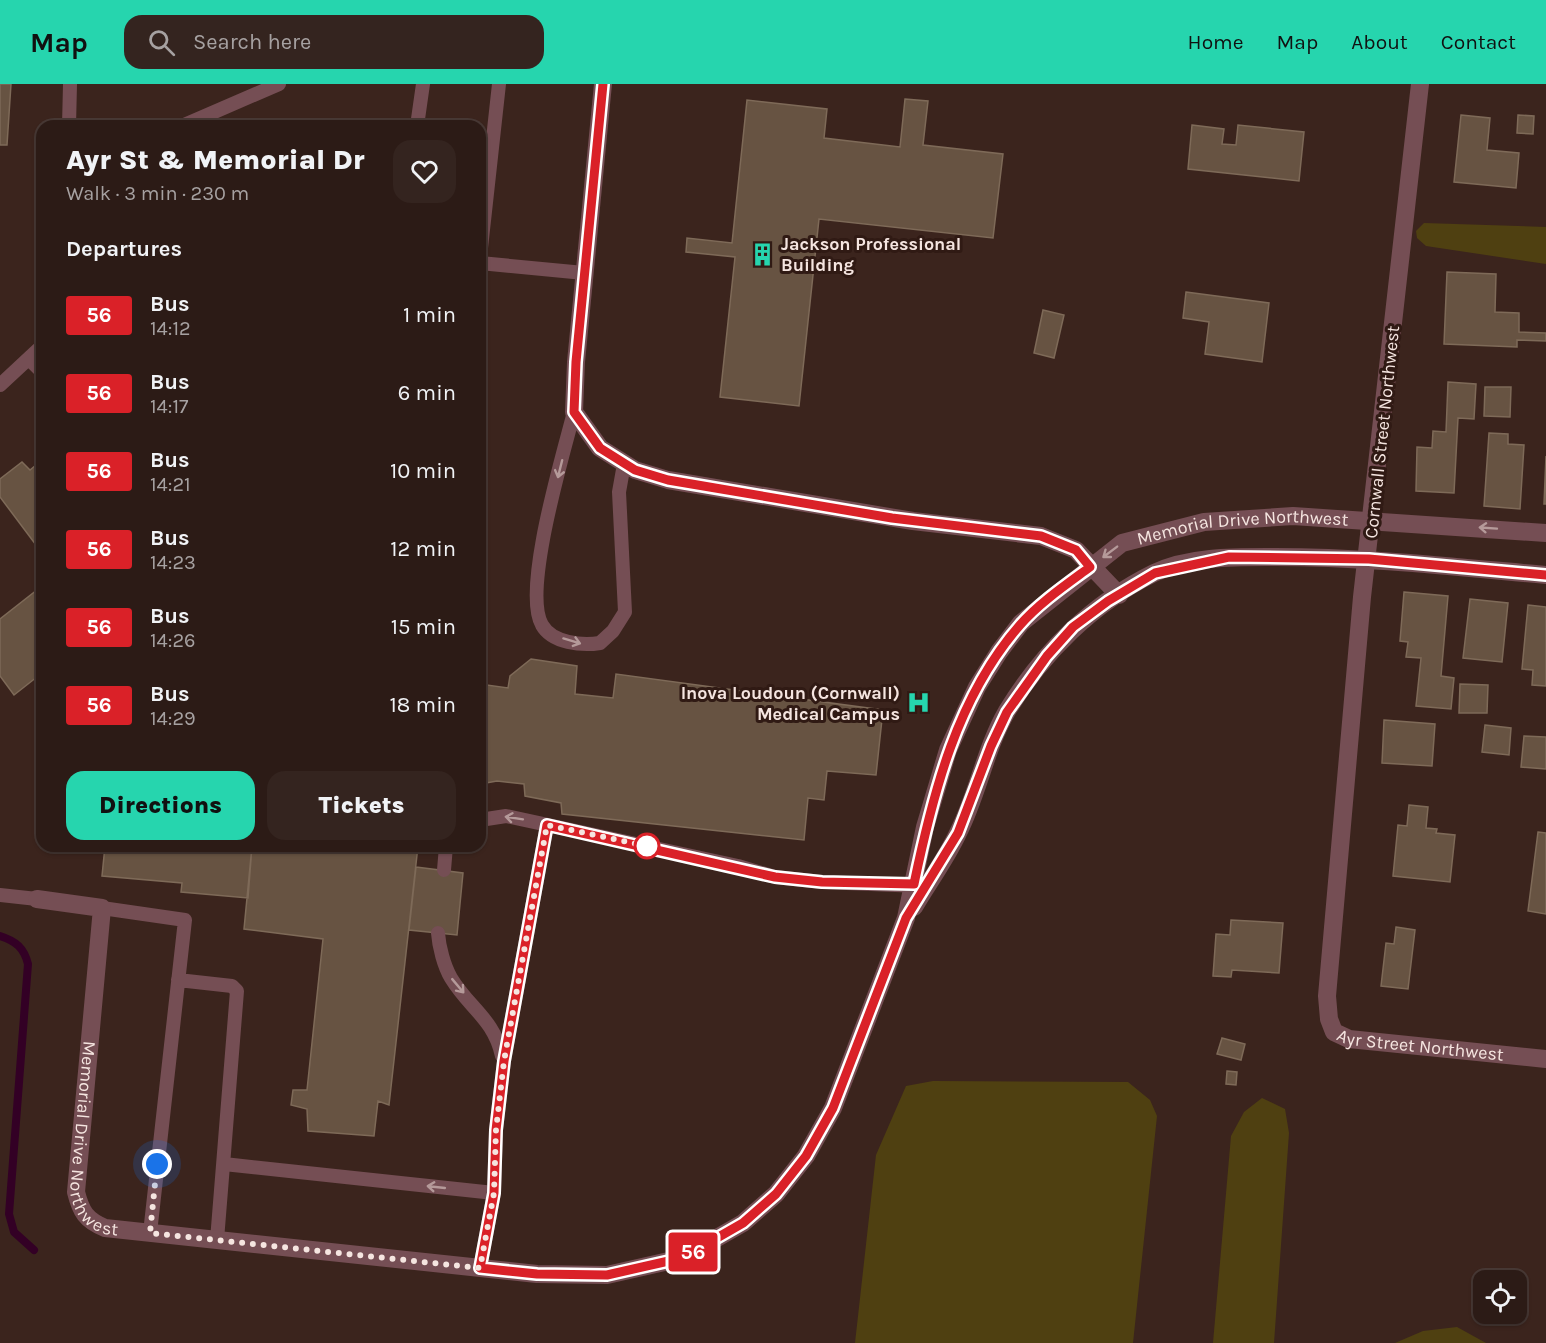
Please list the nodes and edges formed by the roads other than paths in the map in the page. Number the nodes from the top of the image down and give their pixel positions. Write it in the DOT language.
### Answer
graph roads {
  1 [pos="70,84"];
  2 [pos="279,84"];
  3 [pos="423,84"];
  4 [pos="498,84"];
  5 [pos="603,84"];
  6 [pos="1420,84"];
  7 [pos="69,120"];
  8 [pos="196,120"];
  9 [pos="418,120"];
  10 [pos="486,199"];
  11 [pos="486,264"];
  12 [pos="584,273"];
  13 [pos="36,352"];
  14 [pos="29,359"];
  15 [pos="36,366"];
  16 [pos="0,385"];
  17 [pos="574,412"];
  18 [pos="624,464"];
  19 [pos="1373,519"];
  20 [pos="1546,532"];
  21 [pos="1369,559"];
  22 [pos="1090,567"];
  23 [pos="1546,575"];
  24 [pos="1119,595"];
  25 [pos="486,819"];
  26 [pos="547,825"];
  27 [pos="446,852"];
  28 [pos="444,870"];
  29 [pos="919,886"];
  30 [pos="0,895"];
  31 [pos="37,899"];
  32 [pos="102,908"];
  33 [pos="438,933"];
  34 [pos="178,980"];
  35 [pos="1328,996"];
  36 [pos="1546,1059"];
  37 [pos="504,1061"];
  38 [pos="224,1164"];
  39 [pos="494,1193"];
  40 [pos="150,1233"];
  41 [pos="217,1240"];
  42 [pos="480,1268"];
  1 -- 7 [label="lane"];
  2 -- 8 [label="lane"];
  3 -- 9 [label="lane"];
  4 -- 10 [label="lane"];
  5 -- 12 [label="street"];
  6 -- 19 [label="street, Cornwall Street Northwest"];
  11 -- 12 [label="lane"];
  12 -- 17 [label="street"];
  13 -- 14 [label="lane"];
  14 -- 15 [label="lane"];
  14 -- 16 [label="lane"];
  17 -- 18 [label="street"];
  17 -- 18 [label="lane, one-way"];
  18 -- 22 [label="street"];
  20 -- 19 [label="street, Memorial Drive Northwest, one-way"];
  19 -- 21 [label="street, Cornwall Street Northwest"];
  19 -- 22 [label="street, Memorial Drive Northwest, one-way"];
  21 -- 23 [label="street, Memorial Drive Northwest"];
  21 -- 24 [label="street, Memorial Drive Northwest"];
  21 -- 35 [label="street, Cornwall Street Northwest"];
  22 -- 24 [label="street"];
  22 -- 29 [label="street, Memorial Drive Northwest"];
  24 -- 29 [label="street, Memorial Drive Northwest"];
  26 -- 25 [label="lane, one-way"];
  26 -- 29 [label="lane"];
  26 -- 37 [label="lane"];
  27 -- 28 [label="lane"];
  29 -- 42 [label="street, Memorial Drive Northwest"];
  30 -- 31 [label="lane"];
  31 -- 32 [label="street"];
  32 -- 34 [label="lane"];
  32 -- 40 [label="street, Memorial Drive Northwest"];
  33 -- 37 [label="lane, one-way"];
  34 -- 38 [label="lane"];
  34 -- 40 [label="lane"];
  35 -- 36 [label="street, Ayr Street Northwest"];
  37 -- 39 [label="lane"];
  39 -- 38 [label="lane, one-way"];
  38 -- 41 [label="lane"];
  39 -- 42 [label="lane"];
  40 -- 41 [label="street, Memorial Drive Northwest"];
  41 -- 42 [label="street, Memorial Drive Northwest"];
}
